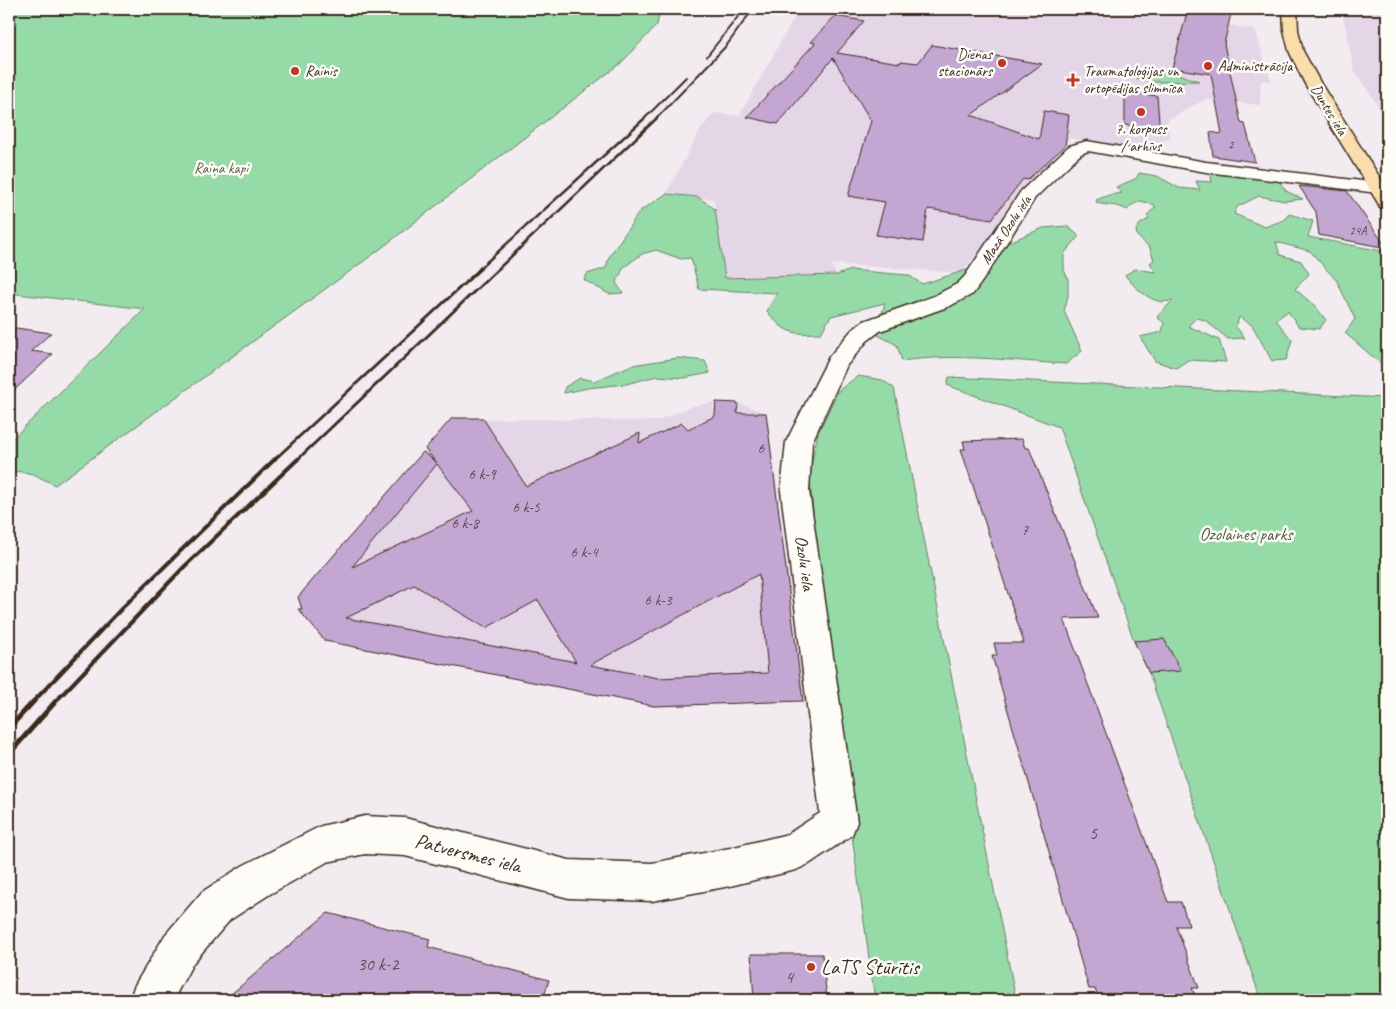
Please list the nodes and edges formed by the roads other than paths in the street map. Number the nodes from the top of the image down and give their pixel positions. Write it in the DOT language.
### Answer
graph roads {
  1 [pos="1290,9"];
  2 [pos="1383,196"];
  3 [pos="872,326"];
  4 [pos="840,822"];
  5 [pos="150,1000"];
  1 -- 2 [label="main road, Duntes iela"];
  2 -- 3 [label="street, Mazā Ozolu iela"];
  3 -- 4 [label="street, Ozolu iela"];
  4 -- 5 [label="street, Patversmes iela"];
}
